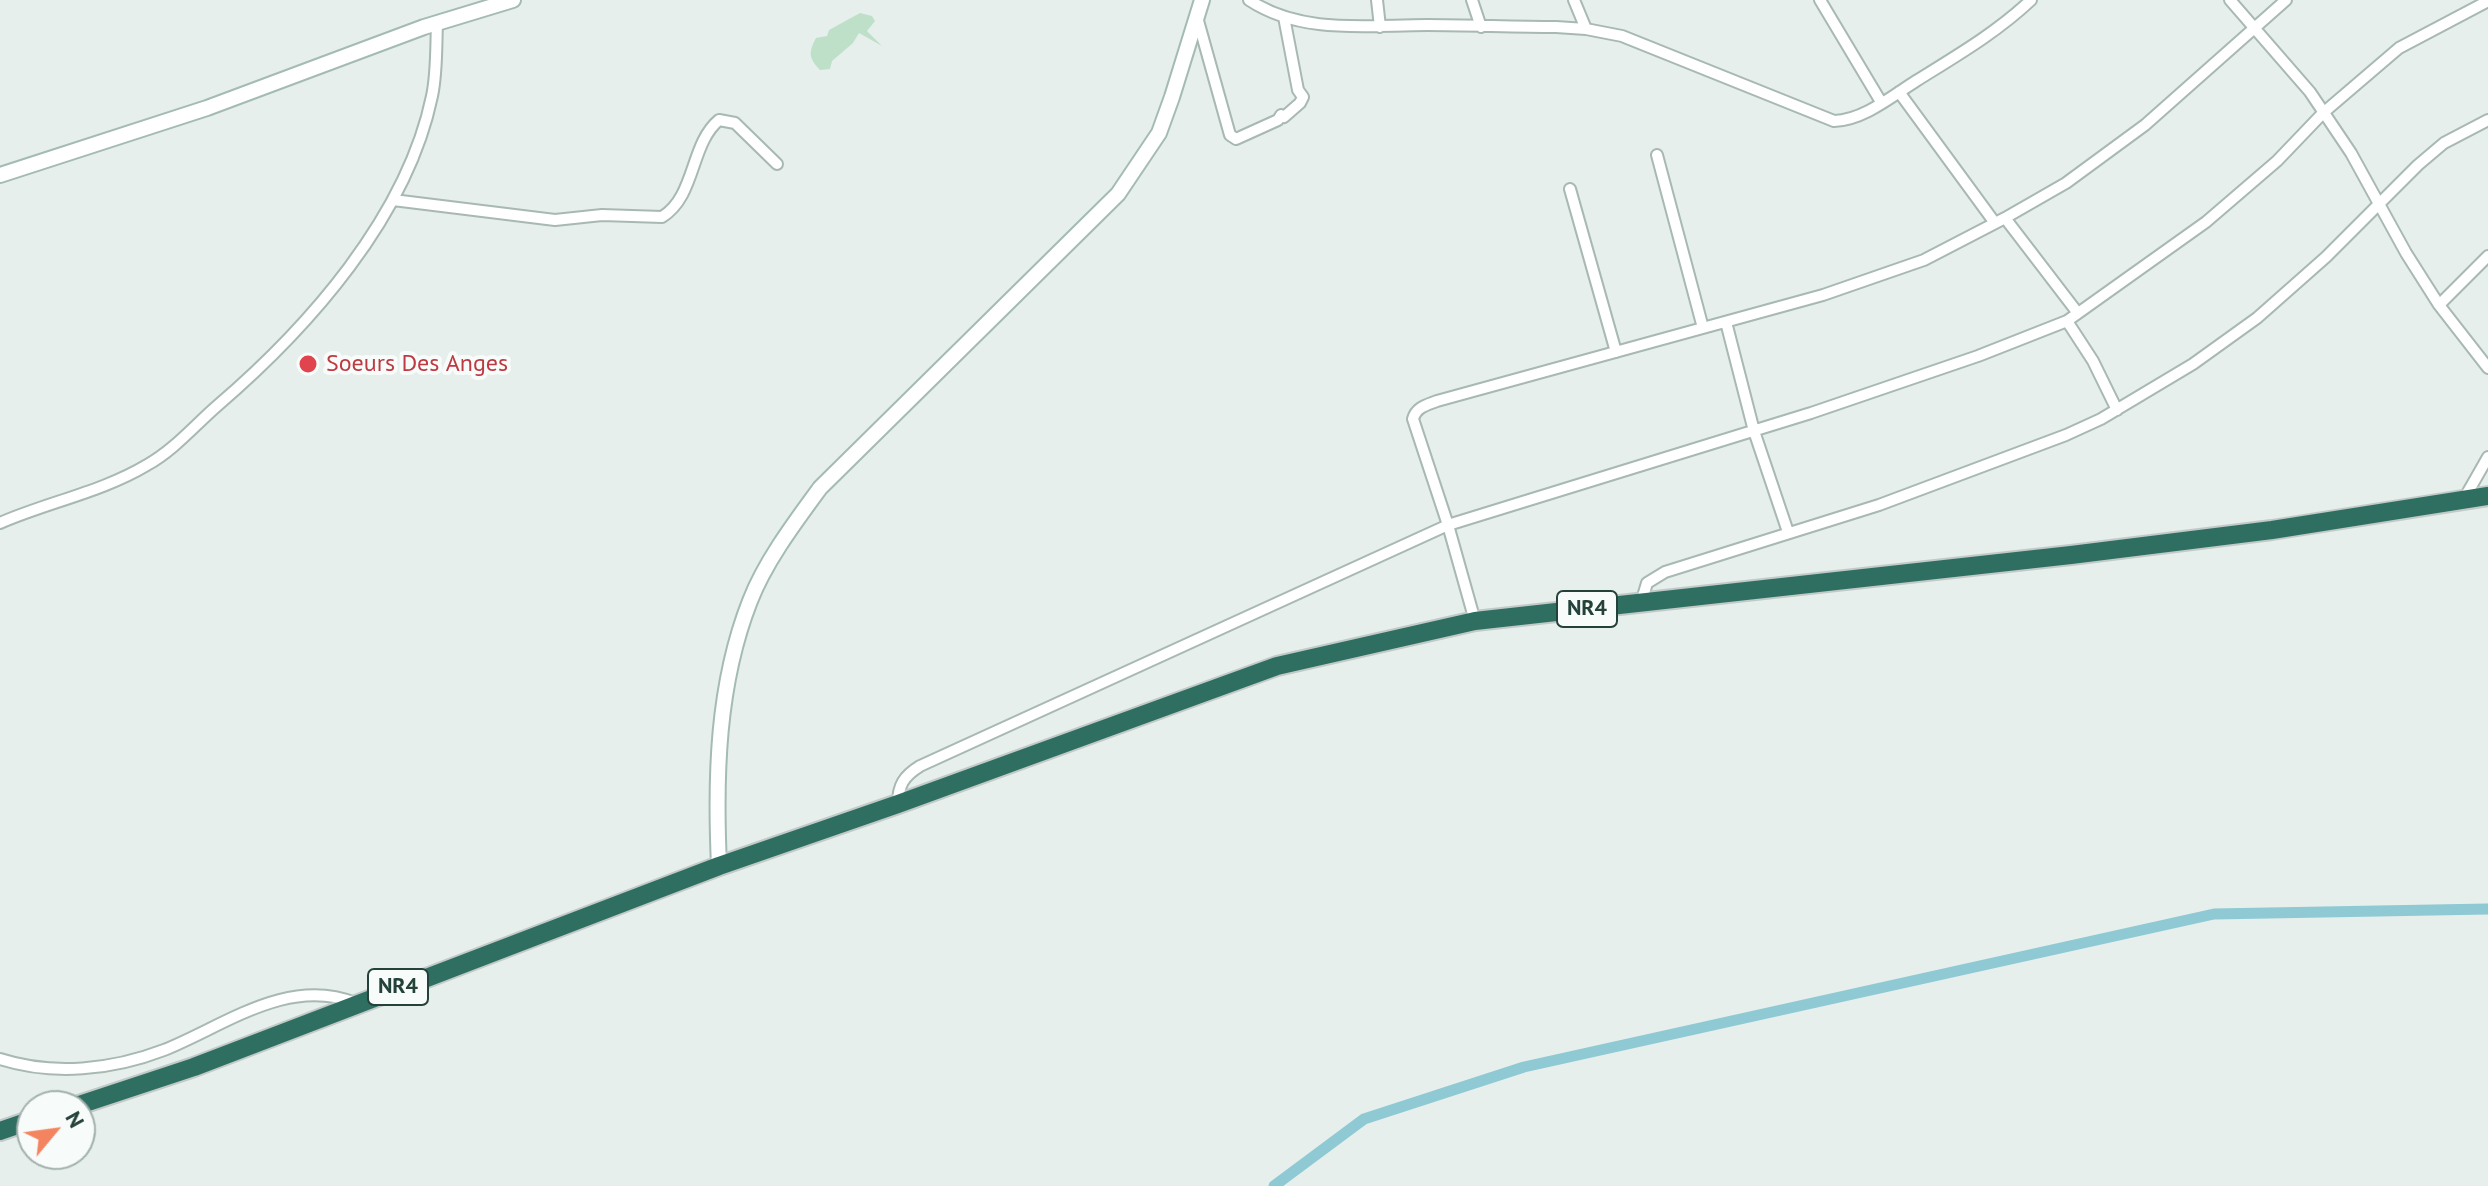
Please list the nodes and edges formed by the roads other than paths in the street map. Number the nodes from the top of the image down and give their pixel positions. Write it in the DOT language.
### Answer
graph roads {
  1 [pos="513,0"];
  2 [pos="1202,0"];
  3 [pos="1249,0"];
  4 [pos="1377,0"];
  5 [pos="1472,0"];
  6 [pos="1574,0"];
  7 [pos="1820,0"];
  8 [pos="2031,0"];
  9 [pos="2230,0"];
  10 [pos="2286,0"];
  11 [pos="2488,1"];
  12 [pos="482,4"];
  13 [pos="1197,17"];
  14 [pos="1284,17"];
  15 [pos="437,23"];
  16 [pos="1380,27"];
  17 [pos="1481,27"];
  18 [pos="2253,28"];
  19 [pos="1586,29"];
  20 [pos="1899,92"];
  21 [pos="1881,102"];
  22 [pos="2323,113"];
  23 [pos="2488,120"];
  24 [pos="1657,155"];
  25 [pos="777,164"];
  26 [pos="0,175"];
  27 [pos="1570,189"];
  28 [pos="393,200"];
  29 [pos="2380,205"];
  30 [pos="2000,221"];
  31 [pos="2488,256"];
  32 [pos="2439,305"];
  33 [pos="2077,312"];
  34 [pos="2067,321"];
  35 [pos="1726,322"];
  36 [pos="1703,328"];
  37 [pos="1616,352"];
  38 [pos="2488,368"];
  39 [pos="2117,410"];
  40 [pos="1754,431"];
  41 [pos="2488,457"];
  42 [pos="2488,496"];
  43 [pos="2464,499"];
  44 [pos="0,523"];
  45 [pos="1448,525"];
  46 [pos="1788,532"];
  47 [pos="1641,603"];
  48 [pos="1475,621"];
  49 [pos="898,804"];
  50 [pos="719,866"];
  51 [pos="355,1003"];
  52 [pos="0,1059"];
  53 [pos="96,1099"];
  1 -- 12 [label="street"];
  2 -- 13 [label="street"];
  3 -- 14 [label="street"];
  4 -- 16 [label="street"];
  5 -- 17 [label="street"];
  6 -- 19 [label="street"];
  7 -- 21 [label="street"];
  8 -- 20 [label="street"];
  9 -- 18 [label="street"];
  10 -- 18 [label="street"];
  11 -- 22 [label="street"];
  12 -- 15 [label="street"];
  13 -- 14 [label="street"];
  13 -- 50 [label="street"];
  14 -- 16 [label="street"];
  15 -- 26 [label="street"];
  15 -- 28 [label="street"];
  16 -- 17 [label="street"];
  17 -- 19 [label="street"];
  18 -- 22 [label="street"];
  18 -- 30 [label="street"];
  19 -- 21 [label="street"];
  20 -- 21 [label="street"];
  20 -- 30 [label="street"];
  22 -- 29 [label="street"];
  22 -- 33 [label="street"];
  23 -- 29 [label="street"];
  24 -- 36 [label="street"];
  25 -- 28 [label="street"];
  27 -- 37 [label="street"];
  28 -- 44 [label="street"];
  29 -- 32 [label="street"];
  29 -- 39 [label="street"];
  30 -- 33 [label="street"];
  30 -- 35 [label="street"];
  31 -- 32 [label="street"];
  32 -- 38 [label="street"];
  33 -- 34 [label="street"];
  34 -- 39 [label="street"];
  34 -- 40 [label="street"];
  35 -- 36 [label="street"];
  35 -- 40 [label="street"];
  36 -- 37 [label="street"];
  37 -- 45 [label="street"];
  39 -- 46 [label="street"];
  40 -- 45 [label="street"];
  40 -- 46 [label="street"];
  41 -- 43 [label="street"];
  42 -- 43 [label="highway, NR4"];
  43 -- 47 [label="highway, NR4"];
  45 -- 48 [label="street"];
  45 -- 49 [label="street"];
  46 -- 47 [label="street"];
  47 -- 48 [label="highway, NR4"];
  48 -- 49 [label="highway, NR4"];
  49 -- 50 [label="highway, NR4"];
  50 -- 51 [label="highway, NR4"];
  51 -- 52 [label="street"];
  51 -- 53 [label="highway, NR4"];
}
